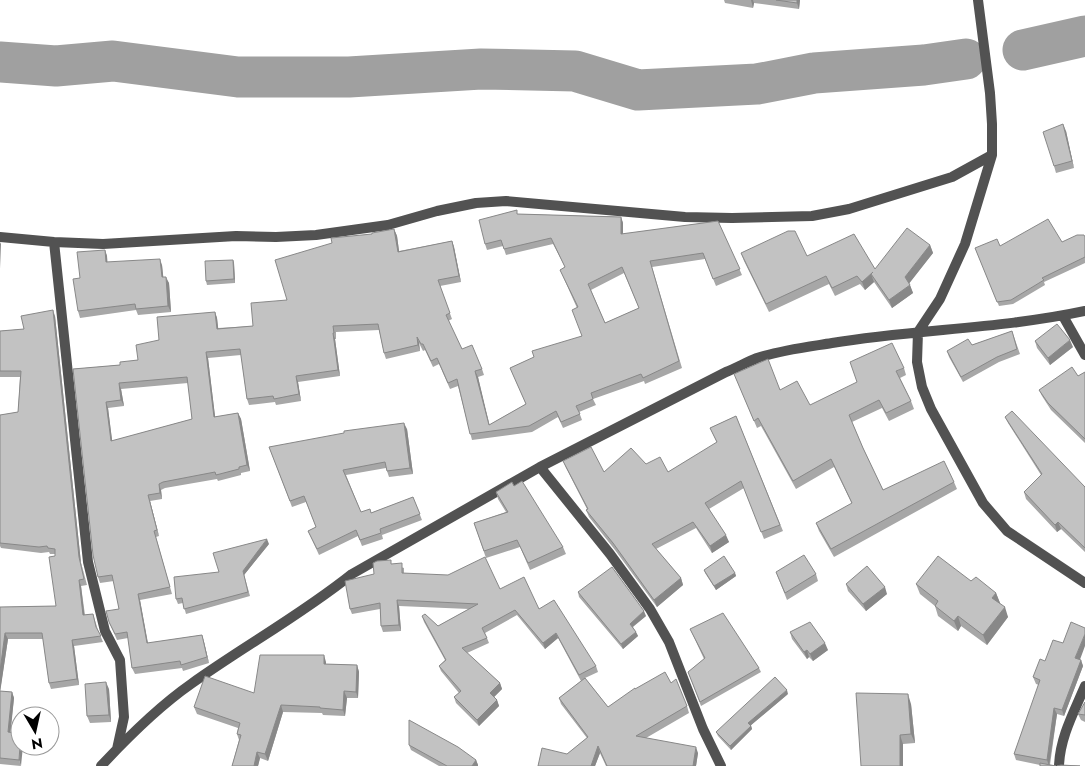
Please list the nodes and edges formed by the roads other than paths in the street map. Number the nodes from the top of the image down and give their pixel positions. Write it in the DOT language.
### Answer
graph roads {
  1 [pos="978,0"];
  2 [pos="992,155"];
  3 [pos="0,237"];
  4 [pos="54,242"];
  5 [pos="1085,311"];
  6 [pos="1063,316"];
  7 [pos="918,332"];
  8 [pos="1085,355"];
  9 [pos="540,467"];
  10 [pos="1085,583"];
  11 [pos="1085,686"];
  12 [pos="117,749"];
  13 [pos="101,766"];
  14 [pos="721,766"];
  15 [pos="1059,766"];
  1 -- 2 [label="street"];
  2 -- 4 [label="street"];
  2 -- 7 [label="street"];
  3 -- 4 [label="street"];
  4 -- 12 [label="street"];
  5 -- 6 [label="street"];
  6 -- 7 [label="street"];
  6 -- 8 [label="street"];
  7 -- 9 [label="street"];
  7 -- 10 [label="street"];
  9 -- 12 [label="street"];
  9 -- 14 [label="street"];
  11 -- 15 [label="street"];
  12 -- 13 [label="street"];
}
